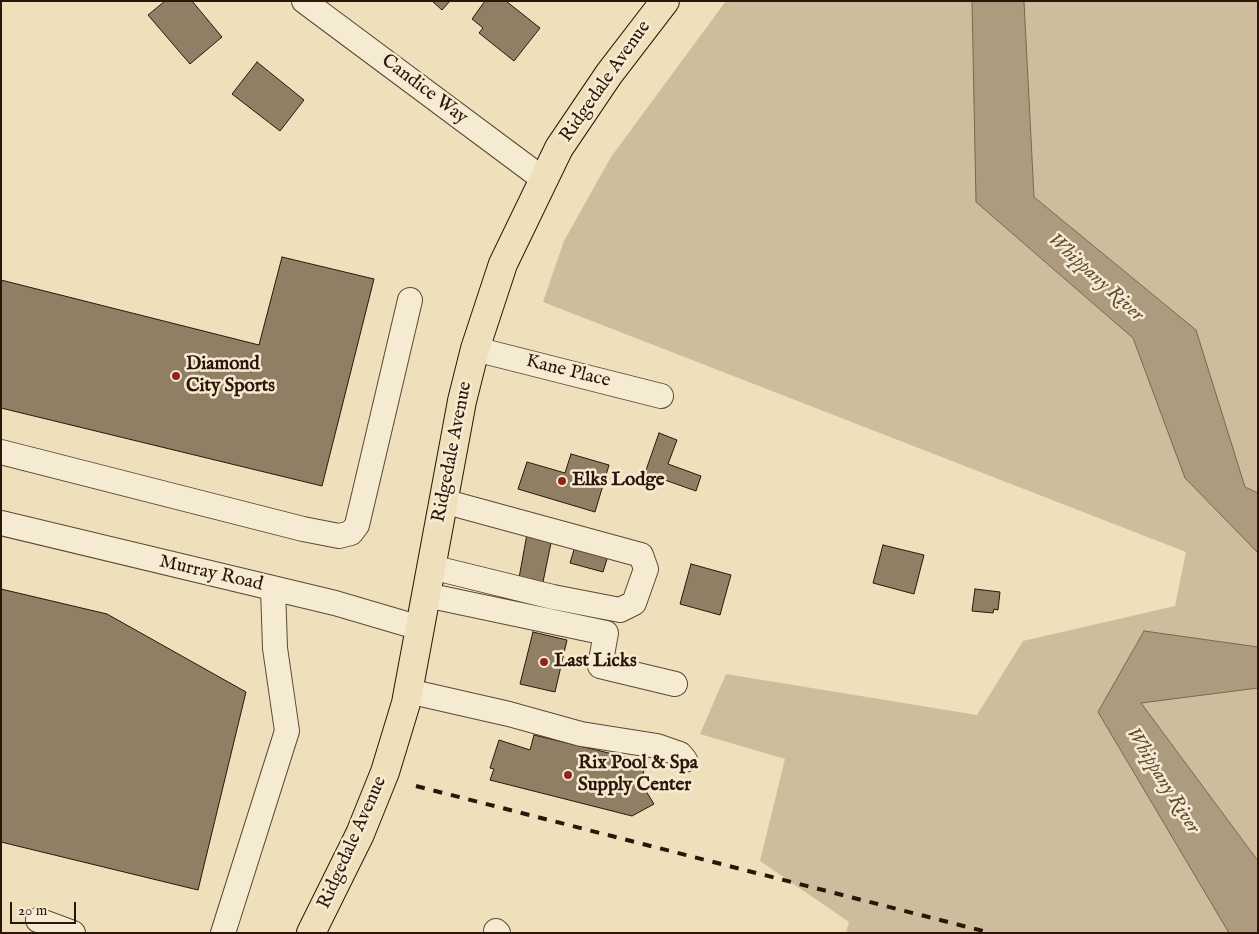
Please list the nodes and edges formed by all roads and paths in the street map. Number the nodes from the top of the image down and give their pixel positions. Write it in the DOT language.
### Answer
graph roads {
  1 [pos="304,1"];
  2 [pos="665,1"];
  3 [pos="542,180"];
  4 [pos="410,300"];
  5 [pos="474,349"];
  6 [pos="661,396"];
  7 [pos="1,452"];
  8 [pos="443,501"];
  9 [pos="1,523"];
  10 [pos="431,567"];
  11 [pos="273,588"];
  12 [pos="426,594"];
  13 [pos="420,628"];
  14 [pos="675,684"];
  15 [pos="408,691"];
  16 [pos="685,760"];
  17 [pos="38,920"];
  18 [pos="73,933"];
  19 [pos="223,933"];
  20 [pos="311,933"];
  1 -- 3 [label="street, Candice Way"];
  2 -- 3 [label="main road, Ridgedale Avenue"];
  3 -- 5 [label="main road, Ridgedale Avenue"];
  4 -- 7 [label="street"];
  5 -- 6 [label="street, Kane Place"];
  5 -- 8 [label="main road, Ridgedale Avenue"];
  8 -- 10 [label="main road, Ridgedale Avenue"];
  8 -- 10 [label="street"];
  9 -- 11 [label="street, Murray Road"];
  10 -- 12 [label="main road, Ridgedale Avenue"];
  11 -- 13 [label="street, Murray Road"];
  11 -- 19 [label="street"];
  12 -- 13 [label="main road, Ridgedale Avenue"];
  12 -- 14 [label="street"];
  13 -- 15 [label="main road, Ridgedale Avenue"];
  15 -- 16 [label="street"];
  15 -- 20 [label="main road, Ridgedale Avenue"];
  17 -- 18 [label="street"];
}
